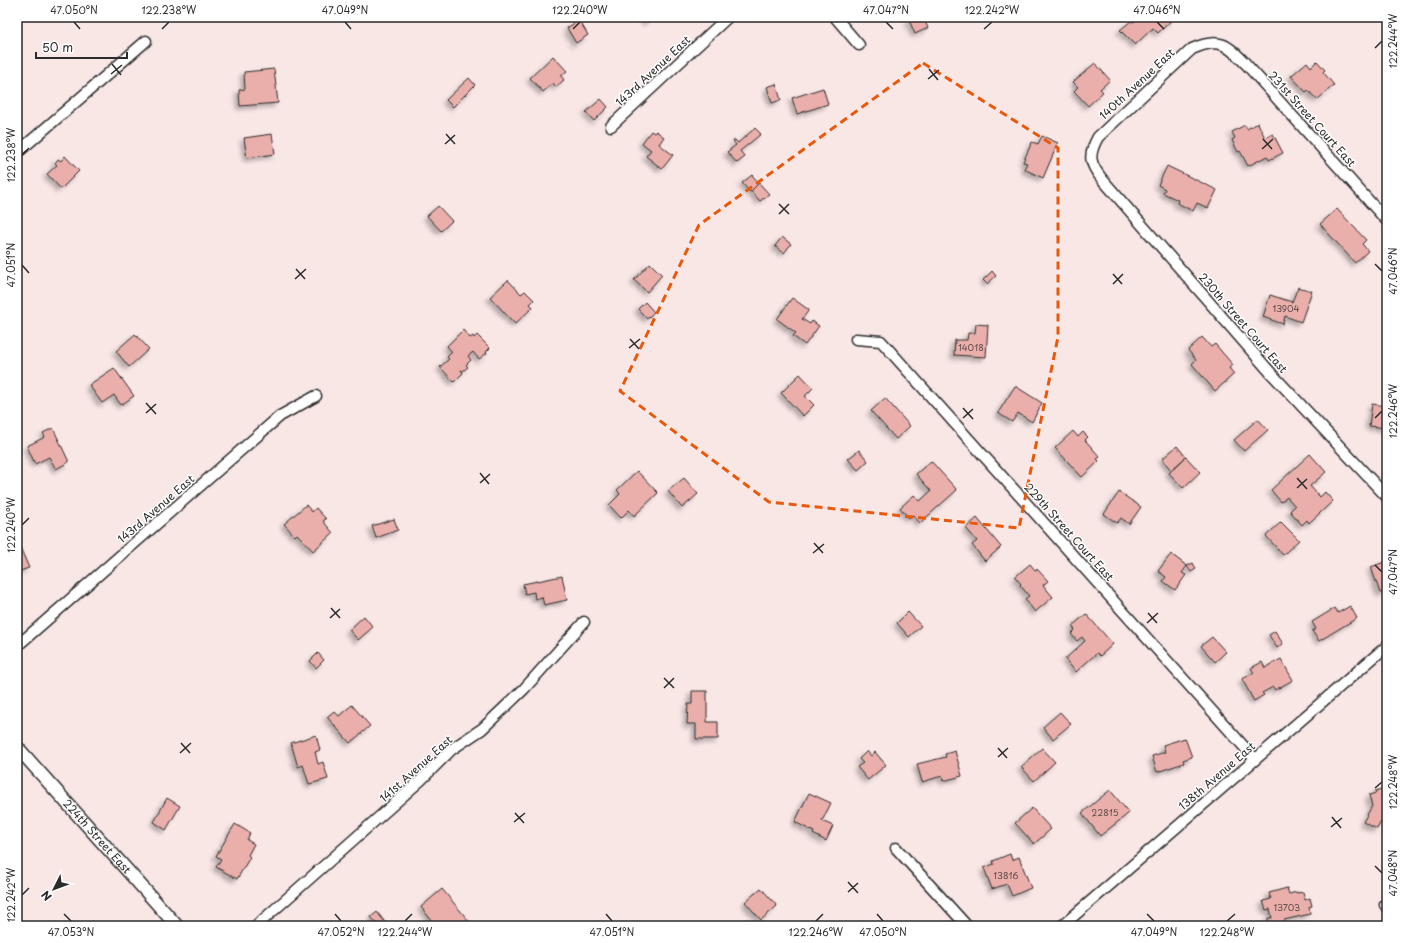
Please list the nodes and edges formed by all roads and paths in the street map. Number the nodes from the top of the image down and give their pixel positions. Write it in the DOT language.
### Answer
graph roads {
  1 [pos="728,17"];
  2 [pos="835,17"];
  3 [pos="146,41"];
  4 [pos="1213,44"];
  5 [pos="859,45"];
  6 [pos="611,126"];
  7 [pos="17,153"];
  8 [pos="1091,157"];
  9 [pos="1387,221"];
  10 [pos="856,339"];
  11 [pos="316,396"];
  12 [pos="1387,497"];
  13 [pos="584,622"];
  14 [pos="17,646"];
  15 [pos="1387,646"];
  16 [pos="17,747"];
  17 [pos="1255,759"];
  18 [pos="896,848"];
  19 [pos="177,926"];
  20 [pos="256,926"];
  21 [pos="967,926"];
  22 [pos="1062,926"];
  1 -- 6 [label="street, 143rd Avenue East"];
  2 -- 5 [label="street"];
  3 -- 7 [label="street"];
  4 -- 8 [label="street, 140th Avenue East"];
  4 -- 9 [label="street, 231st Street Court East"];
  8 -- 12 [label="street, 230th Street Court East"];
  10 -- 17 [label="street, 229th Street Court East"];
  11 -- 14 [label="street, 143rd Avenue East"];
  13 -- 20 [label="street, 141st Avenue East"];
  15 -- 17 [label="street, 138th Avenue East"];
  16 -- 19 [label="street, 224th Street East"];
  17 -- 22 [label="street, 138th Avenue East"];
  18 -- 21 [label="street"];
}
